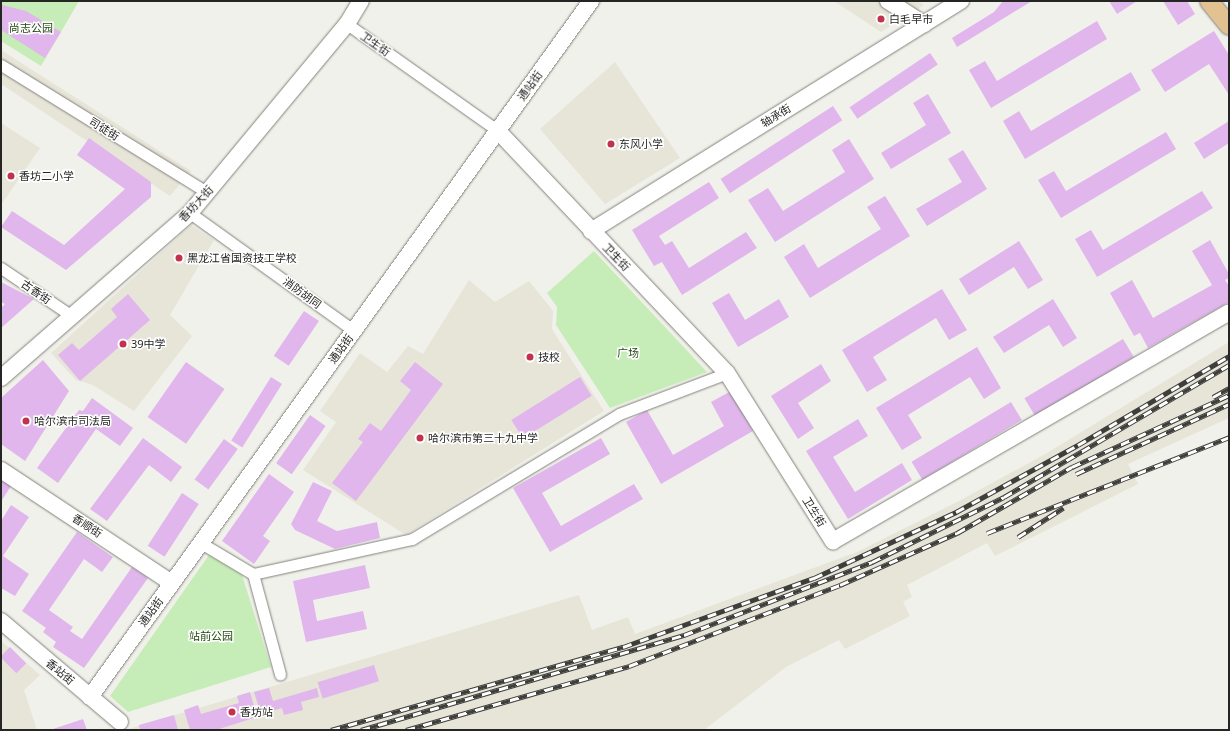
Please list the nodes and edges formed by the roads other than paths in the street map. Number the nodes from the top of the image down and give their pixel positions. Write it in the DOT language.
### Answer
graph roads {
  1 [pos="362,1"];
  2 [pos="591,1"];
  3 [pos="888,1"];
  4 [pos="961,1"];
  5 [pos="1209,1"];
  6 [pos="347,24"];
  7 [pos="924,24"];
  8 [pos="1229,26"];
  9 [pos="1,66"];
  10 [pos="498,131"];
  11 [pos="208,193"];
  12 [pos="190,213"];
  13 [pos="591,231"];
  14 [pos="1,268"];
  15 [pos="1229,312"];
  16 [pos="72,316"];
  17 [pos="354,331"];
  18 [pos="727,373"];
  19 [pos="1,378"];
  20 [pos="1,470"];
  21 [pos="201,543"];
  22 [pos="254,574"];
  23 [pos="172,583"];
  24 [pos="1,621"];
  25 [pos="280,674"];
  26 [pos="90,697"];
  27 [pos="120,722"];
  1 -- 6 [label="street, 香坊大街"];
  2 -- 10 [label="street, 通站街"];
  3 -- 7 [label="street"];
  4 -- 7 [label="street, 轴承街"];
  5 -- 8 [label="main road"];
  6 -- 10 [label="street, 卫生街"];
  6 -- 11 [label="street, 香坊大街"];
  7 -- 13 [label="street, 轴承街"];
  9 -- 11 [label="street, 司徒街"];
  10 -- 13 [label="street, 卫生街"];
  10 -- 17 [label="street, 通站街"];
  11 -- 12 [label="street, 香坊大街"];
  12 -- 16 [label="street, 香坊大街"];
  12 -- 17 [label="street, 消防胡同"];
  13 -- 18 [label="street, 卫生街"];
  14 -- 16 [label="street, 古香街"];
  15 -- 18 [label="street, 卫生街"];
  16 -- 19 [label="street, 香坊大街"];
  17 -- 21 [label="street, 通站街"];
  18 -- 22 [label="street"];
  20 -- 23 [label="street, 香顺街"];
  21 -- 22 [label="street"];
  21 -- 23 [label="street, 通站街"];
  22 -- 25 [label="street"];
  23 -- 26 [label="street, 通站街"];
  24 -- 26 [label="street, 香站街"];
  26 -- 27 [label="street, 香站街"];
}
